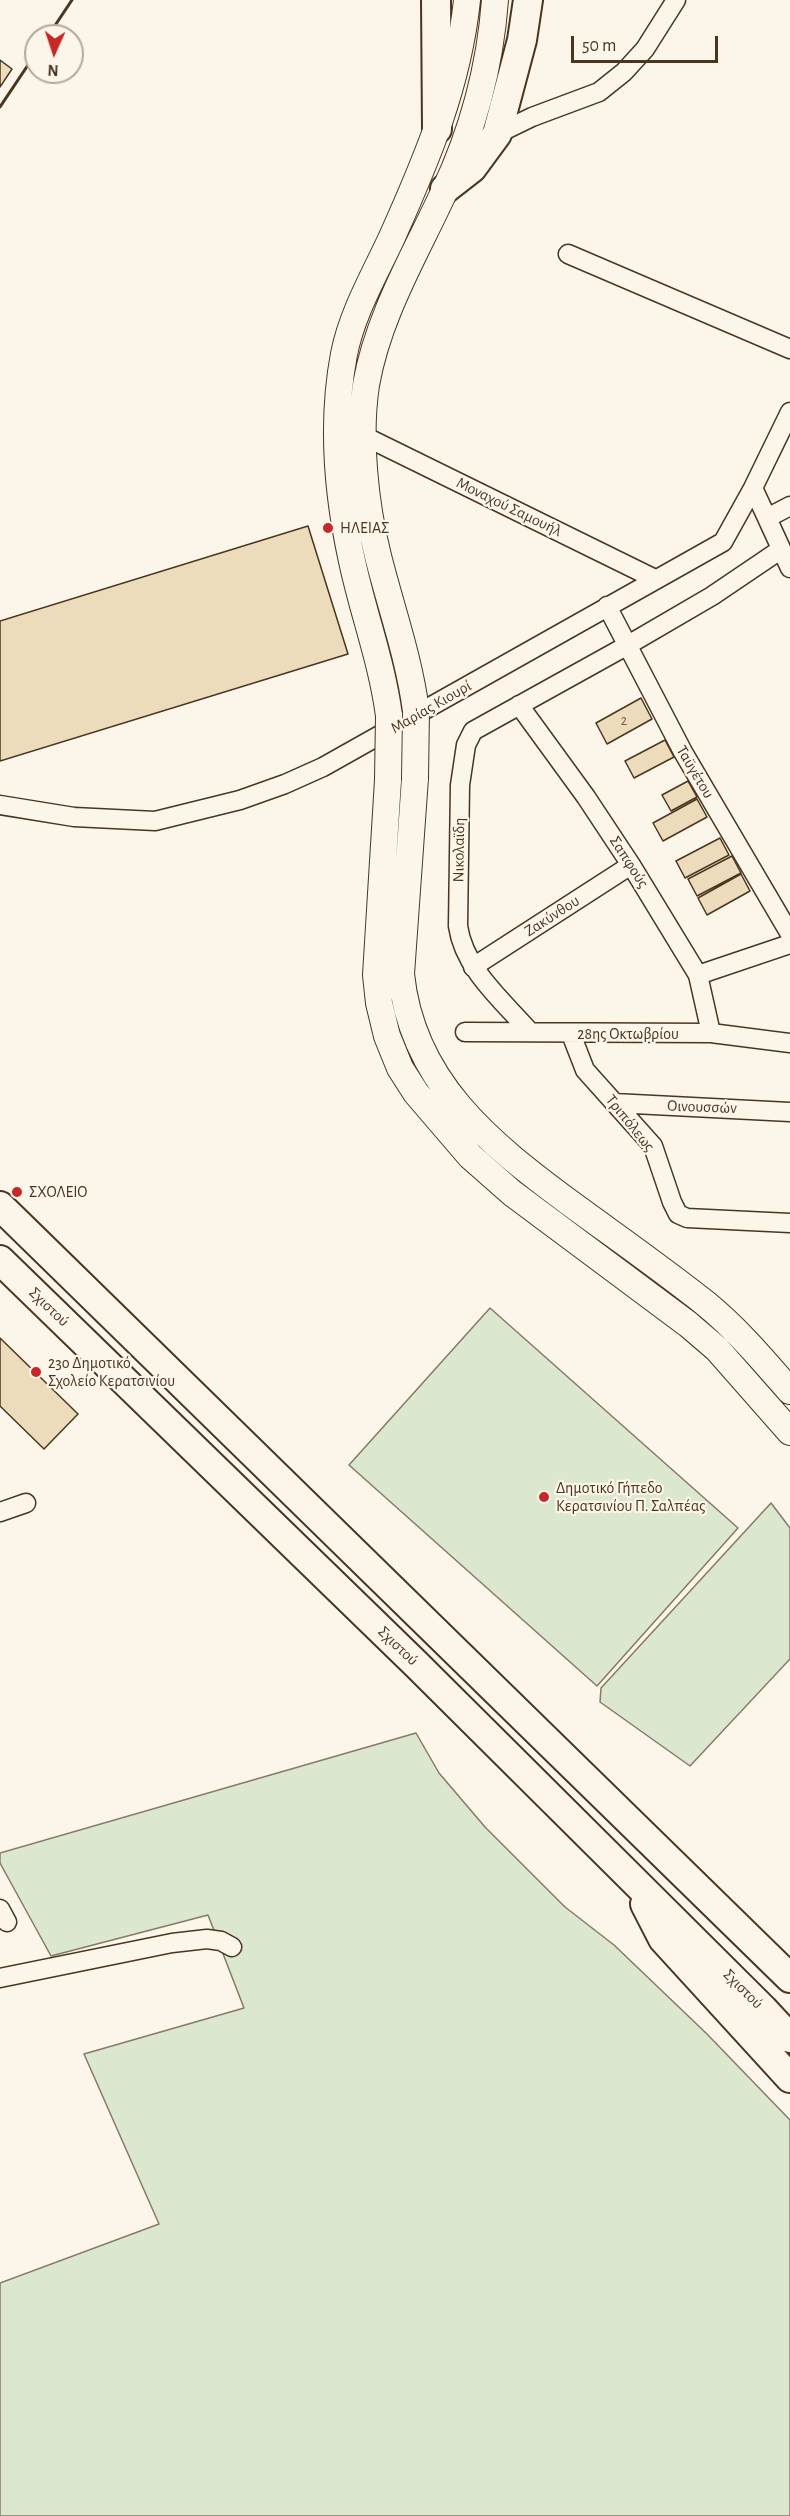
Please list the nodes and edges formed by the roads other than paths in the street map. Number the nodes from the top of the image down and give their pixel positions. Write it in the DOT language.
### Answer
graph roads {
  1 [pos="436,0"];
  2 [pos="467,0"];
  3 [pos="495,0"];
  4 [pos="528,0"];
  5 [pos="676,0"];
  6 [pos="437,129"];
  7 [pos="496,134"];
  8 [pos="445,189"];
  9 [pos="568,254"];
  10 [pos="790,349"];
  11 [pos="790,412"];
  12 [pos="364,436"];
  13 [pos="753,488"];
  14 [pos="790,506"];
  15 [pos="767,518"];
  16 [pos="780,550"];
  17 [pos="790,568"];
  18 [pos="655,579"];
  19 [pos="607,606"];
  20 [pos="628,645"];
  21 [pos="519,705"];
  22 [pos="0,805"];
  23 [pos="631,865"];
  24 [pos="790,934"];
  25 [pos="790,941"];
  26 [pos="473,967"];
  27 [pos="699,975"];
  28 [pos="465,1032"];
  29 [pos="530,1032"];
  30 [pos="711,1033"];
  31 [pos="571,1034"];
  32 [pos="790,1043"];
  33 [pos="614,1103"];
  34 [pos="790,1112"];
  35 [pos="0,1206"];
  36 [pos="790,1223"];
  37 [pos="0,1260"];
  38 [pos="790,1391"];
  39 [pos="790,1432"];
  40 [pos="26,1503"];
  41 [pos="0,1512"];
  42 [pos="640,1888"];
  43 [pos="232,1947"];
  44 [pos="787,1973"];
  45 [pos="0,1978"];
  46 [pos="790,2038"];
  47 [pos="790,2078"];
  1 -- 6 [label="main road"];
  2 -- 6 [label="main road"];
  3 -- 8 [label="main road"];
  4 -- 7 [label="main road"];
  5 -- 7 [label="street"];
  6 -- 39 [label="main road, bridge"];
  7 -- 8 [label="main road"];
  8 -- 12 [label="main road"];
  9 -- 10 [label="street"];
  11 -- 13 [label="street"];
  12 -- 18 [label="street, Μοναχού Σαμουήλ"];
  12 -- 38 [label="main road, bridge"];
  13 -- 15 [label="street"];
  13 -- 18 [label="street, Μαρίας Κιουρί"];
  14 -- 15 [label="street"];
  15 -- 16 [label="street"];
  16 -- 17 [label="street"];
  16 -- 20 [label="street"];
  18 -- 19 [label="street, Μαρίας Κιουρί"];
  19 -- 20 [label="street, Ταϋγέτου"];
  19 -- 22 [label="street, Μαρίας Κιουρί"];
  20 -- 21 [label="street"];
  20 -- 24 [label="street, Ταϋγέτου"];
  21 -- 23 [label="street, Σαπφούς"];
  21 -- 26 [label="street, Νικολαϊδη"];
  23 -- 26 [label="street, Ζακύνθου"];
  23 -- 27 [label="street, Σαπφούς"];
  25 -- 27 [label="street"];
  26 -- 29 [label="street"];
  27 -- 30 [label="street, Σαπφούς"];
  28 -- 29 [label="street, 28ης Οκτωβρίου"];
  29 -- 31 [label="street, 28ης Οκτωβρίου"];
  30 -- 31 [label="street, 28ης Οκτωβρίου"];
  30 -- 32 [label="street, 28ης Οκτωβρίου"];
  31 -- 33 [label="street, Τριπόλεως"];
  33 -- 34 [label="street, Οινουσσών"];
  33 -- 36 [label="street, Τριπόλεως"];
  35 -- 44 [label="main road"];
  37 -- 42 [label="main road, Σχιστού"];
  40 -- 41 [label="street"];
  42 -- 46 [label="main road, Σχιστού"];
  42 -- 47 [label="main road"];
  43 -- 45 [label="street"];
}
